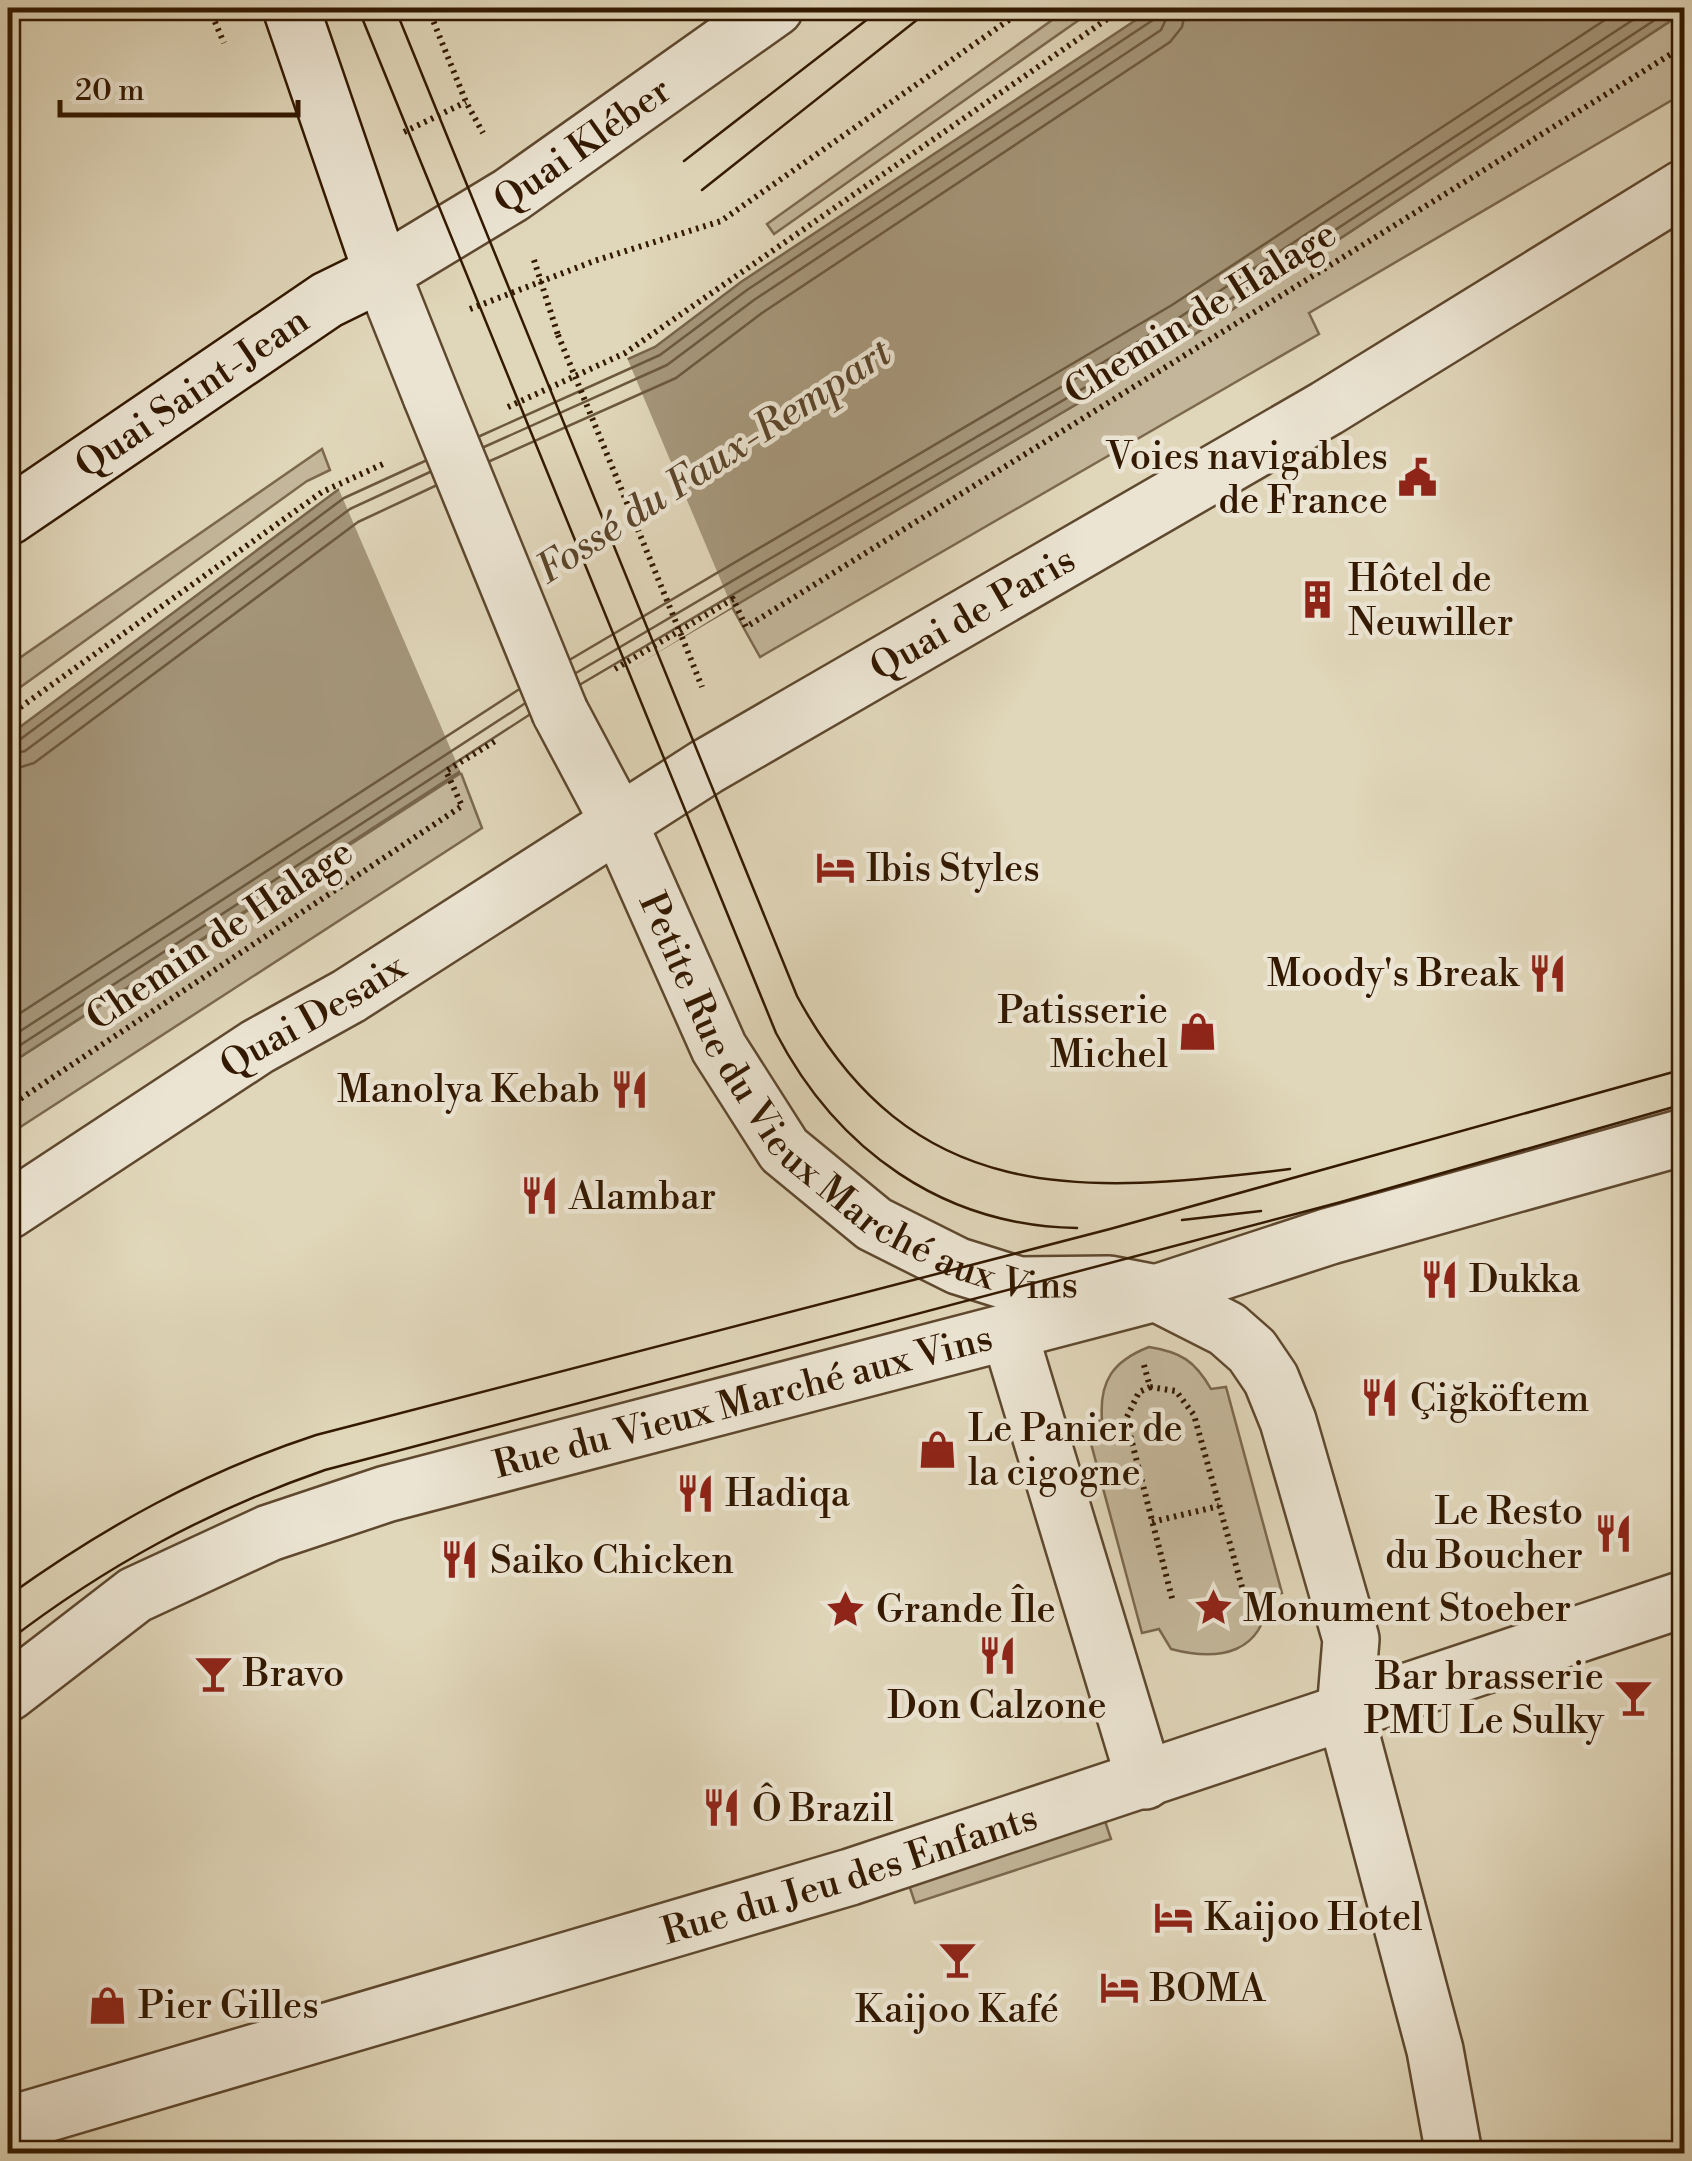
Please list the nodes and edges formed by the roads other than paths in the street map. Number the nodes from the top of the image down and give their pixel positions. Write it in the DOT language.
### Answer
graph roads {
  1 [pos="290,8"];
  2 [pos="775,8"];
  3 [pos="1684,188"];
  4 [pos="382,273"];
  5 [pos="8,516"];
  6 [pos="618,821"];
  7 [pos="1684,1137"];
  8 [pos="8,1211"];
  9 [pos="1156,1293"];
  10 [pos="1010,1332"];
  11 [pos="1684,1599"];
  12 [pos="8,1693"];
  13 [pos="1345,1712"];
  14 [pos="1145,1781"];
  15 [pos="8,2125"];
  16 [pos="1454,2154"];
  1 -- 4 [label="street, Petite Rue du Vieux Marché aux Vins"];
  2 -- 4 [label="street, Quai Kléber"];
  3 -- 6 [label="street, Quai de Paris"];
  4 -- 5 [label="street, Quai Saint-Jean"];
  4 -- 6 [label="street, Petite Rue du Vieux Marché aux Vins, bridge"];
  6 -- 8 [label="street, Quai Desaix"];
  6 -- 9 [label="street, Petite Rue du Vieux Marché aux Vins"];
  7 -- 9 [label="street, Rue du Vieux Marché aux Vins"];
  9 -- 10 [label="street, Rue du Vieux Marché aux Vins"];
  9 -- 13 [label="street"];
  10 -- 12 [label="street, Rue du Vieux Marché aux Vins"];
  10 -- 14 [label="street"];
  11 -- 13 [label="street, Rue du Jeu des Enfants"];
  13 -- 14 [label="street, Rue du Jeu des Enfants"];
  13 -- 16 [label="street"];
  14 -- 15 [label="street, Rue du Jeu des Enfants"];
}
